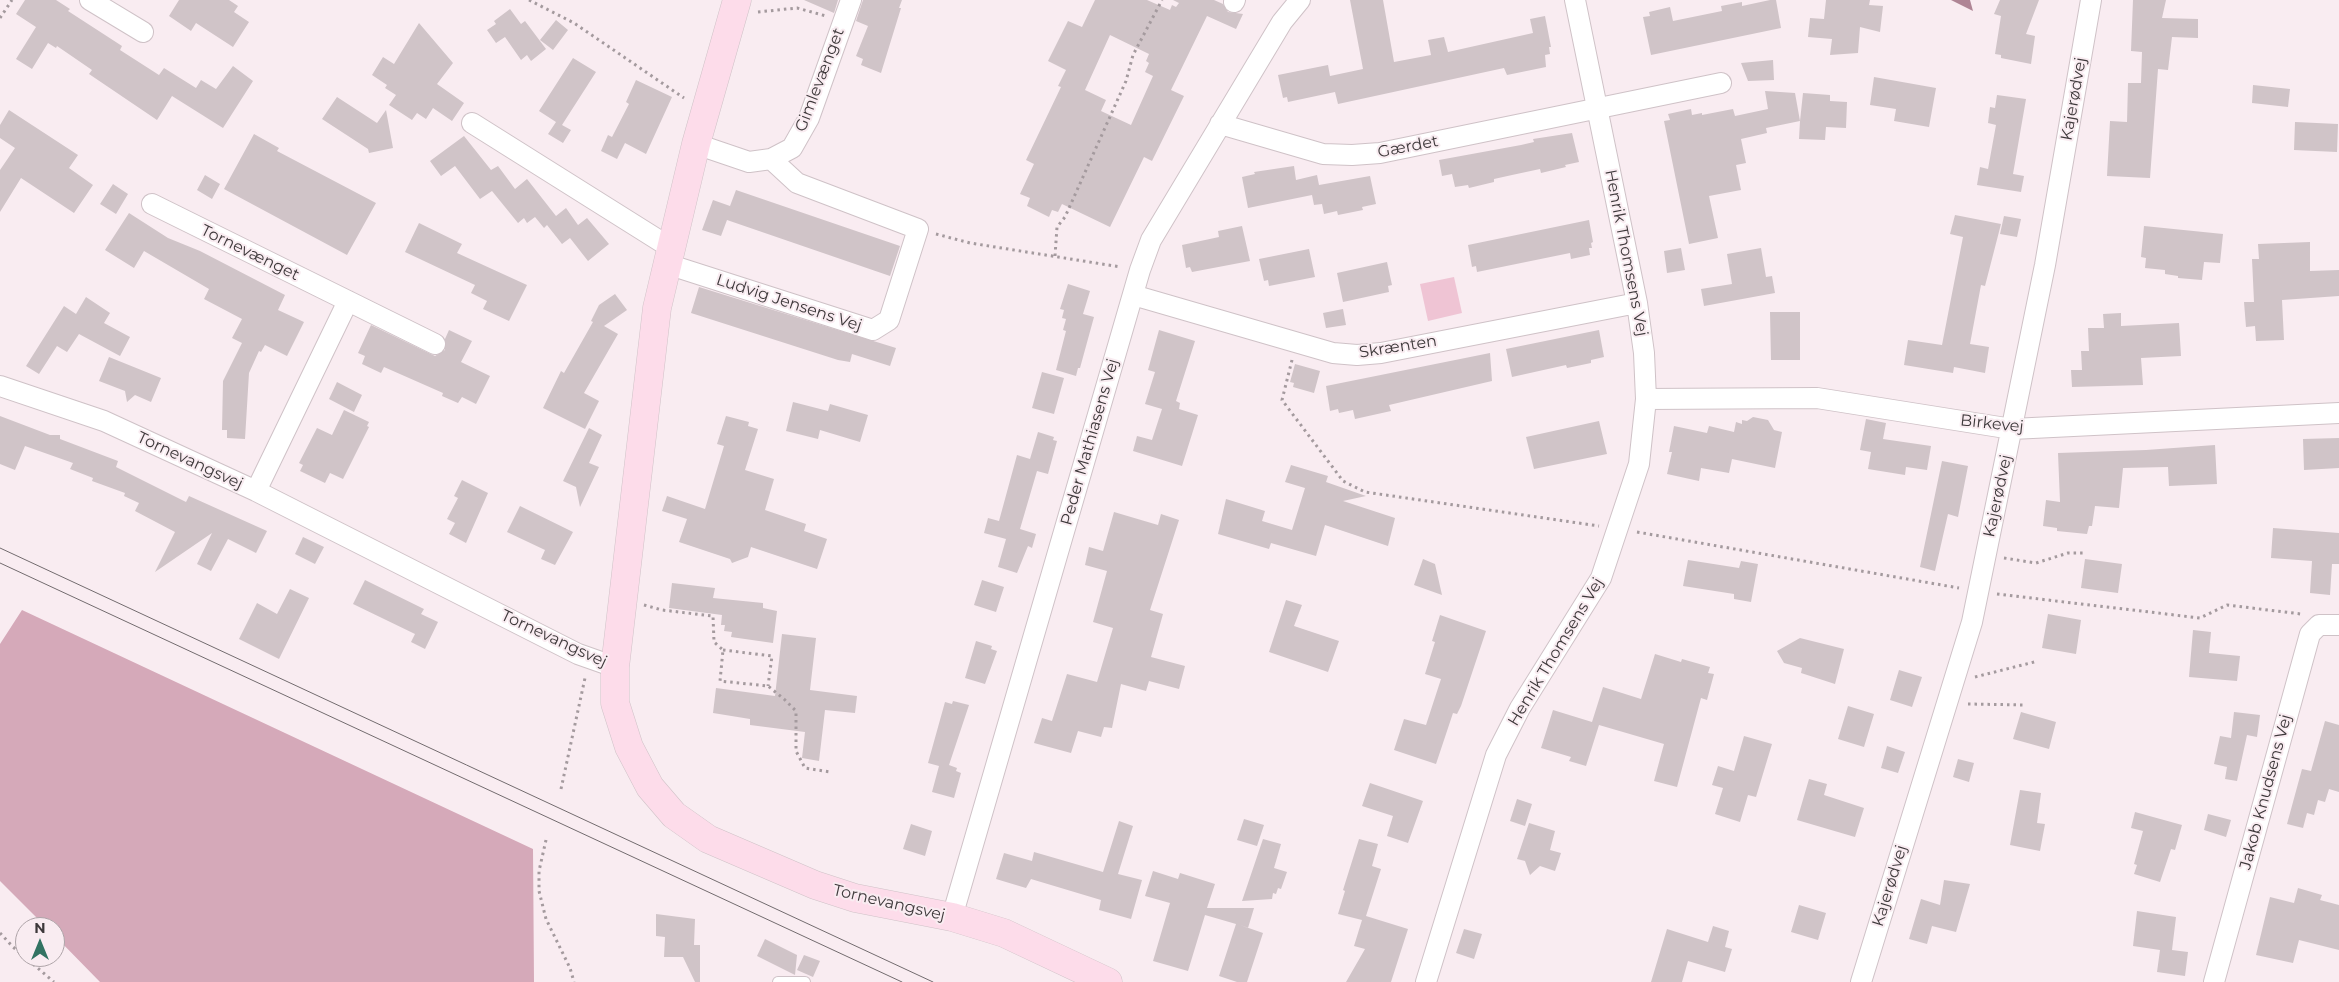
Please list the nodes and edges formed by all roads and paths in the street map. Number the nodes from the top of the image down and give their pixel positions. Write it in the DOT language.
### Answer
graph roads {
  1 [pos="12,0"];
  2 [pos="90,0"];
  3 [pos="529,0"];
  4 [pos="851,0"];
  5 [pos="1162,0"];
  6 [pos="1300,0"];
  7 [pos="1575,0"];
  8 [pos="2091,0"];
  9 [pos="735,7"];
  10 [pos="122,8"];
  11 [pos="0,18"];
  12 [pos="843,21"];
  13 [pos="142,32"];
  14 [pos="1721,83"];
  15 [pos="1597,109"];
  16 [pos="705,112"];
  17 [pos="472,123"];
  18 [pos="1220,124"];
  19 [pos="696,144"];
  20 [pos="771,159"];
  21 [pos="152,204"];
  22 [pos="918,229"];
  23 [pos="669,256"];
  24 [pos="1055,256"];
  25 [pos="1140,270"];
  26 [pos="1132,295"];
  27 [pos="348,301"];
  28 [pos="1637,302"];
  29 [pos="1296,342"];
  30 [pos="435,344"];
  31 [pos="0,386"];
  32 [pos="1646,399"];
  33 [pos="2339,413"];
  34 [pos="2012,429"];
  35 [pos="256,491"];
  36 [pos="1619,529"];
  37 [pos="2084,553"];
  38 [pos="1986,555"];
  39 [pos="1978,592"];
  40 [pos="623,599"];
  41 [pos="2319,625"];
  42 [pos="2339,625"];
  43 [pos="723,650"];
  44 [pos="589,658"];
  45 [pos="2038,661"];
  46 [pos="615,668"];
  47 [pos="1955,677"];
  48 [pos="768,686"];
  49 [pos="1948,700"];
  50 [pos="2025,705"];
  51 [pos="830,772"];
  52 [pos="561,789"];
  53 [pos="546,840"];
  54 [pos="952,917"];
  55 [pos="0,933"];
  56 [pos="54,982"];
  57 [pos="574,982"];
  58 [pos="778,982"];
  59 [pos="805,982"];
  60 [pos="1108,982"];
  61 [pos="1426,982"];
  62 [pos="1861,982"];
  63 [pos="2214,982"];
  1 -- 11 [label="path"];
  2 -- 10 [label="street"];
  3 -- 16 [label="path"];
  4 -- 12 [label="street, Gimlevænget"];
  5 -- 24 [label="path"];
  6 -- 18 [label="street, Peder Mathiasens Vej"];
  7 -- 15 [label="street, Henrik Thomsens Vej"];
  8 -- 34 [label="street, Kajerødvej"];
  9 -- 12 [label="path"];
  9 -- 16 [label="street"];
  10 -- 13 [label="street"];
  12 -- 20 [label="street, Gimlevænget"];
  14 -- 15 [label="street"];
  15 -- 18 [label="street, Gærdet"];
  15 -- 28 [label="street, Henrik Thomsens Vej"];
  16 -- 19 [label="street"];
  17 -- 23 [label="street, Ludvig Jensens Vej"];
  18 -- 25 [label="street, Peder Mathiasens Vej"];
  19 -- 20 [label="street, Gimlevænget"];
  19 -- 23 [label="street"];
  20 -- 22 [label="street"];
  21 -- 27 [label="street, Tornevænget"];
  22 -- 23 [label="street, Ludvig Jensens Vej"];
  22 -- 24 [label="path"];
  23 -- 40 [label="street"];
  24 -- 25 [label="path"];
  25 -- 26 [label="street, Peder Mathiasens Vej"];
  26 -- 29 [label="street, Skrænten"];
  26 -- 54 [label="street, Peder Mathiasens Vej"];
  27 -- 30 [label="street, Tornevænget"];
  27 -- 35 [label="street"];
  28 -- 29 [label="street, Skrænten"];
  28 -- 32 [label="street, Henrik Thomsens Vej"];
  29 -- 36 [label="path"];
  31 -- 35 [label="street, Tornevangsvej"];
  32 -- 34 [label="street, Birkevej"];
  32 -- 36 [label="street, Henrik Thomsens Vej"];
  33 -- 34 [label="street, Birkevej"];
  34 -- 38 [label="street, Kajerødvej"];
  35 -- 44 [label="street, Tornevangsvej"];
  36 -- 39 [label="path"];
  36 -- 61 [label="street, Henrik Thomsens Vej"];
  37 -- 38 [label="path"];
  38 -- 39 [label="street, Kajerødvej"];
  39 -- 41 [label="path"];
  39 -- 47 [label="street, Kajerødvej"];
  40 -- 43 [label="path"];
  40 -- 46 [label="street"];
  41 -- 42 [label="street"];
  41 -- 63 [label="street, Jakob Knudsens Vej"];
  43 -- 48 [label="path"];
  43 -- 48 [label="path"];
  44 -- 46 [label="street, Tornevangsvej"];
  44 -- 52 [label="path"];
  45 -- 47 [label="path"];
  46 -- 54 [label="street, Tornevangsvej"];
  47 -- 49 [label="street, Kajerødvej"];
  48 -- 51 [label="path"];
  49 -- 50 [label="path"];
  49 -- 62 [label="street, Kajerødvej"];
  53 -- 57 [label="path"];
  54 -- 60 [label="street, Tornevangsvej"];
  55 -- 56 [label="path"];
  58 -- 59 [label="lane"];
}
